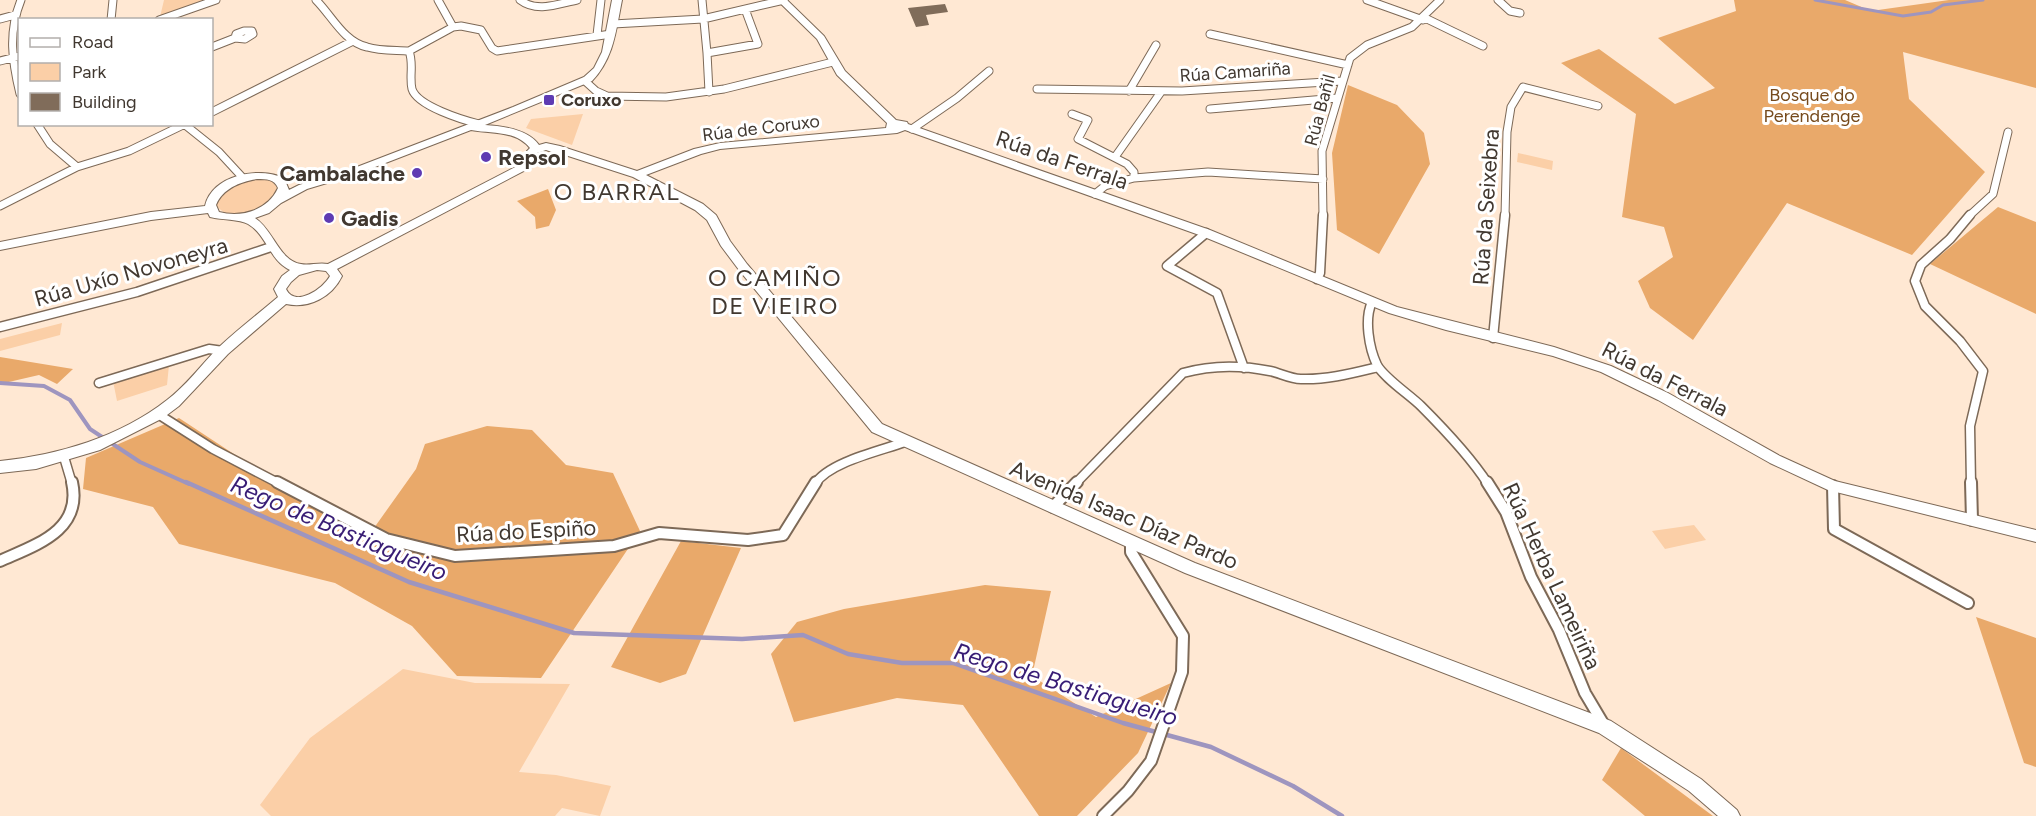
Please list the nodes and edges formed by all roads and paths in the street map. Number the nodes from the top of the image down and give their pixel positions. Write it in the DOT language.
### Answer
graph roads {
  1 [pos="21,0"];
  2 [pos="113,0"];
  3 [pos="216,0"];
  4 [pos="316,0"];
  5 [pos="438,0"];
  6 [pos="520,0"];
  7 [pos="577,0"];
  8 [pos="601,0"];
  9 [pos="617,0"];
  10 [pos="702,0"];
  11 [pos="783,0"];
  12 [pos="1367,0"];
  13 [pos="1440,0"];
  14 [pos="1498,0"];
  15 [pos="745,9"];
  16 [pos="1520,13"];
  17 [pos="15,15"];
  18 [pos="111,18"];
  19 [pos="165,18"];
  20 [pos="0,19"];
  21 [pos="703,19"];
  22 [pos="1424,19"];
  23 [pos="453,27"];
  24 [pos="612,29"];
  25 [pos="1210,34"];
  26 [pos="597,35"];
  27 [pos="235,39"];
  28 [pos="353,41"];
  29 [pos="1156,45"];
  30 [pos="1483,46"];
  31 [pos="213,47"];
  32 [pos="409,51"];
  33 [pos="707,53"];
  34 [pos="18,56"];
  35 [pos="10,58"];
  36 [pos="0,61"];
  37 [pos="833,62"];
  38 [pos="1348,65"];
  39 [pos="989,71"];
  40 [pos="585,81"];
  41 [pos="1342,81"];
  42 [pos="18,87"];
  43 [pos="1037,88"];
  44 [pos="1129,91"];
  45 [pos="709,92"];
  46 [pos="1161,92"];
  47 [pos="1336,98"];
  48 [pos="1598,106"];
  49 [pos="1210,109"];
  50 [pos="213,111"];
  51 [pos="1072,114"];
  52 [pos="503,115"];
  53 [pos="479,124"];
  54 [pos="38,126"];
  55 [pos="183,126"];
  56 [pos="186,126"];
  57 [pos="900,126"];
  58 [pos="466,129"];
  59 [pos="2008,132"];
  60 [pos="554,150"];
  61 [pos="535,155"];
  62 [pos="1115,158"];
  63 [pos="77,167"];
  64 [pos="353,172"];
  65 [pos="637,175"];
  66 [pos="243,178"];
  67 [pos="1134,178"];
  68 [pos="1323,179"];
  69 [pos="283,184"];
  70 [pos="219,190"];
  71 [pos="1095,194"];
  72 [pos="278,200"];
  73 [pos="0,206"];
  74 [pos="210,209"];
  75 [pos="266,209"];
  76 [pos="151,216"];
  77 [pos="243,217"];
  78 [pos="256,224"];
  79 [pos="1206,233"];
  80 [pos="0,246"];
  81 [pos="271,247"];
  82 [pos="330,268"];
  83 [pos="292,271"];
  84 [pos="1317,279"];
  85 [pos="285,298"];
  86 [pos="1372,302"];
  87 [pos="0,327"];
  88 [pos="1493,338"];
  89 [pos="223,351"];
  90 [pos="1377,367"];
  91 [pos="1244,368"];
  92 [pos="99,383"];
  93 [pos="158,414"];
  94 [pos="905,442"];
  95 [pos="64,457"];
  96 [pos="0,467"];
  97 [pos="1833,486"];
  98 [pos="1053,507"];
  99 [pos="1972,520"];
  100 [pos="2036,536"];
  101 [pos="1131,544"];
  102 [pos="0,561"];
  103 [pos="1968,603"];
  104 [pos="1605,727"];
  105 [pos="1103,816"];
  106 [pos="1731,816"];
  1 -- 17 [label="street"];
  2 -- 18 [label="street"];
  3 -- 19 [label="street"];
  4 -- 28 [label="street"];
  5 -- 23 [label="street"];
  6 -- 7 [label="street"];
  8 -- 26 [label="street"];
  9 -- 24 [label="street"];
  10 -- 21 [label="street"];
  11 -- 15 [label="street"];
  11 -- 37 [label="street"];
  12 -- 22 [label="street"];
  13 -- 22 [label="street, Rúa Bañil"];
  14 -- 16 [label="street"];
  15 -- 21 [label="street"];
  15 -- 33 [label="street"];
  17 -- 20 [label="street"];
  17 -- 35 [label="street"];
  21 -- 24 [label="street"];
  21 -- 33 [label="street"];
  22 -- 30 [label="street"];
  22 -- 38 [label="street, Rúa Bañil"];
  23 -- 26 [label="street"];
  23 -- 32 [label="street"];
  24 -- 26 [label="street"];
  24 -- 40 [label="street"];
  25 -- 38 [label="street"];
  27 -- 31 [label="street"];
  28 -- 32 [label="street"];
  28 -- 50 [label="street"];
  29 -- 44 [label="street, Rúa Camariña"];
  32 -- 53 [label="street"];
  33 -- 45 [label="street"];
  34 -- 35 [label="street"];
  35 -- 36 [label="street"];
  35 -- 42 [label="street"];
  37 -- 45 [label="street"];
  37 -- 57 [label="street"];
  38 -- 41 [label="street, Rúa Bañil"];
  39 -- 57 [label="street"];
  40 -- 45 [label="street"];
  40 -- 52 [label="street"];
  41 -- 46 [label="street, Rúa Camariña"];
  41 -- 47 [label="street, Rúa Bañil"];
  43 -- 44 [label="street, Rúa Camariña"];
  44 -- 46 [label="street, Rúa Camariña"];
  46 -- 62 [label="street"];
  47 -- 49 [label="street"];
  47 -- 68 [label="street, Rúa Bañil"];
  48 -- 88 [label="street, Rúa da Seixebra"];
  51 -- 62 [label="street"];
  52 -- 53 [label="street"];
  52 -- 60 [label="street"];
  53 -- 58 [label="street"];
  54 -- 63 [label="street"];
  55 -- 63 [label="street"];
  56 -- 66 [label="street"];
  57 -- 65 [label="street, Rúa de Coruxo"];
  57 -- 71 [label="street, Rúa da Ferrala"];
  58 -- 61 [label="street"];
  58 -- 64 [label="street"];
  59 -- 99 [label="street"];
  60 -- 61 [label="street"];
  60 -- 65 [label="street, Avenida Isaac Díaz Pardo"];
  61 -- 82 [label="street"];
  62 -- 67 [label="street"];
  63 -- 73 [label="street"];
  64 -- 69 [label="street"];
  64 -- 72 [label="street"];
  65 -- 94 [label="street, Avenida Isaac Díaz Pardo"];
  66 -- 69 [label="street"];
  66 -- 70 [label="street"];
  67 -- 68 [label="street"];
  67 -- 71 [label="street"];
  68 -- 84 [label="street, Rúa Bañil"];
  69 -- 72 [label="street"];
  70 -- 74 [label="street"];
  70 -- 76 [label="street"];
  71 -- 79 [label="street, Rúa da Ferrala"];
  72 -- 75 [label="street"];
  74 -- 76 [label="street"];
  74 -- 77 [label="street"];
  75 -- 77 [label="street"];
  75 -- 78 [label="street"];
  76 -- 80 [label="street"];
  77 -- 78 [label="street"];
  78 -- 81 [label="street"];
  79 -- 84 [label="street, Rúa da Ferrala"];
  79 -- 91 [label="street"];
  81 -- 83 [label="street"];
  81 -- 87 [label="street, Rúa Uxío Novoneyra"];
  82 -- 83 [label="street"];
  82 -- 85 [label="street"];
  83 -- 85 [label="street"];
  84 -- 86 [label="street, Rúa da Ferrala"];
  85 -- 89 [label="street"];
  86 -- 88 [label="street, Rúa da Ferrala"];
  86 -- 90 [label="street"];
  88 -- 97 [label="street, Rúa da Ferrala"];
  89 -- 92 [label="street"];
  89 -- 93 [label="street"];
  90 -- 91 [label="street"];
  90 -- 104 [label="street, Rúa Herba Lameiriña"];
  91 -- 98 [label="street"];
  93 -- 94 [label="street, Rúa do Espiño"];
  93 -- 95 [label="street"];
  94 -- 98 [label="street, Avenida Isaac Díaz Pardo"];
  95 -- 96 [label="street"];
  95 -- 102 [label="street"];
  97 -- 99 [label="street, Rúa da Ferrala"];
  97 -- 103 [label="street"];
  98 -- 101 [label="street, Avenida Isaac Díaz Pardo"];
  99 -- 100 [label="street, Rúa da Ferrala"];
  101 -- 104 [label="street, Avenida Isaac Díaz Pardo"];
  101 -- 105 [label="street"];
  104 -- 106 [label="street, Avenida Isaac Díaz Pardo"];
}
